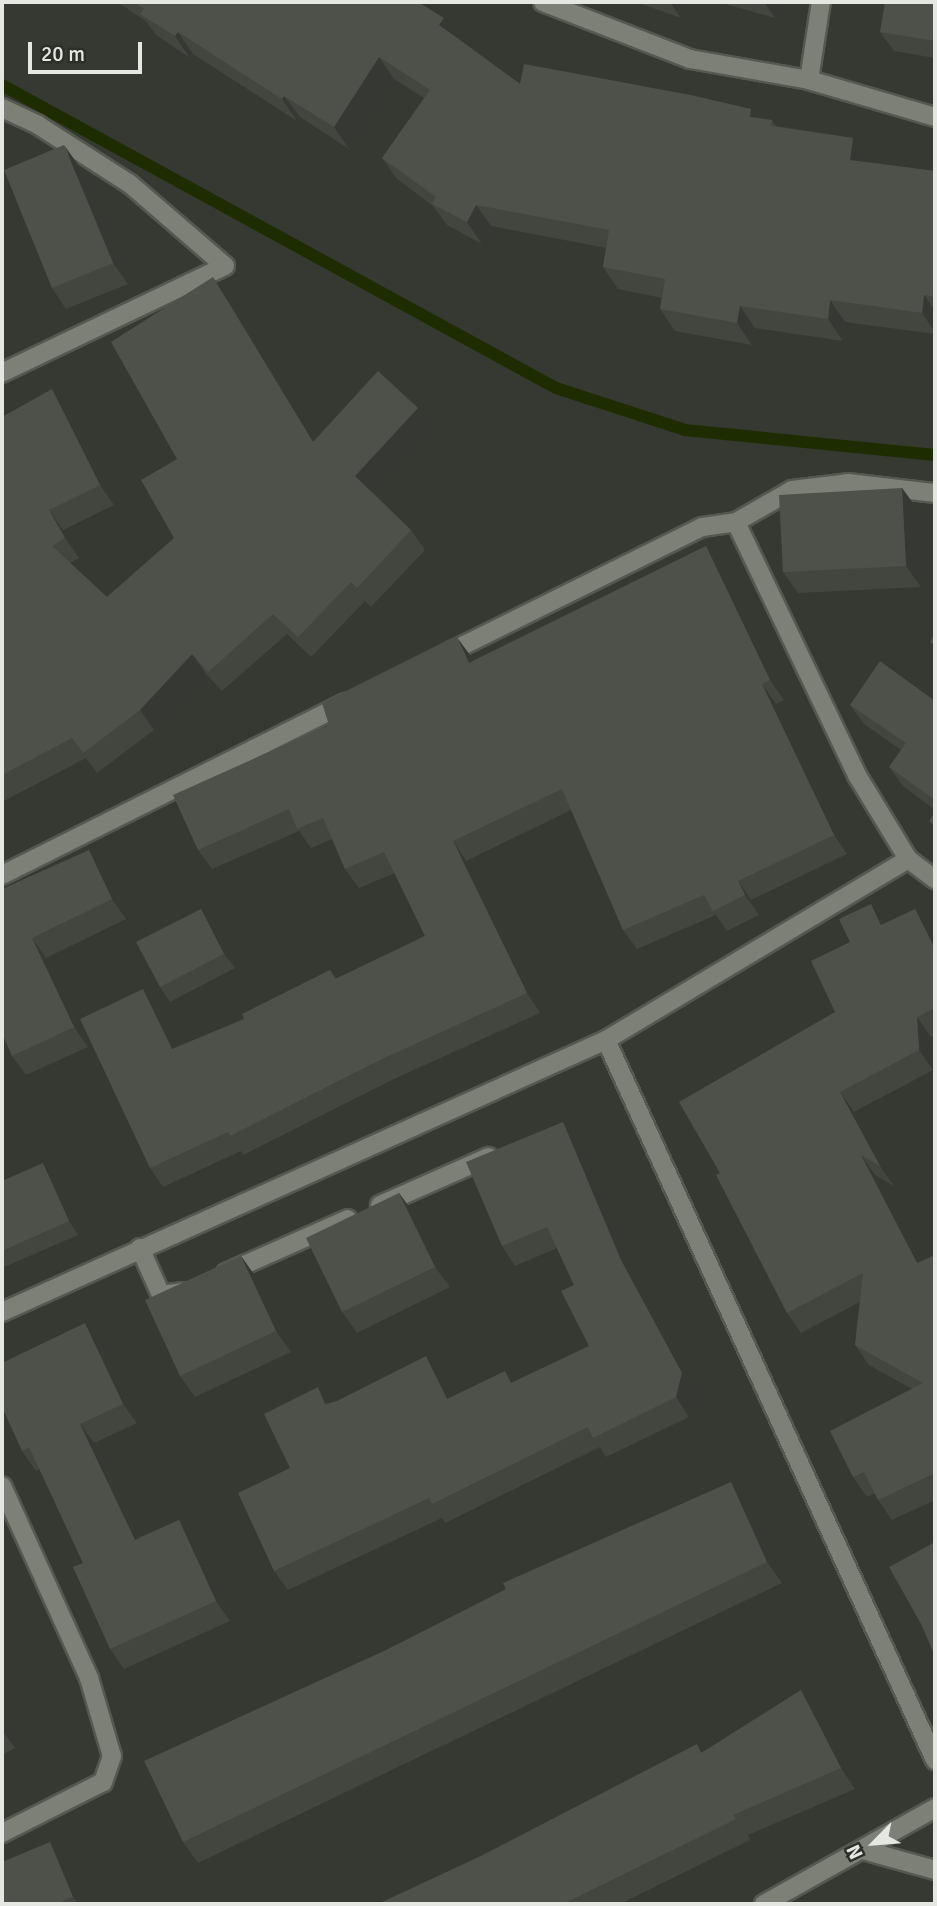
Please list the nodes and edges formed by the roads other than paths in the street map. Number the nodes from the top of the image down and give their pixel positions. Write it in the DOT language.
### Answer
graph roads {
  1 [pos="543,2"];
  2 [pos="821,2"];
  3 [pos="809,80"];
  4 [pos="2,108"];
  5 [pos="935,117"];
  6 [pos="2,373"];
  7 [pos="935,493"];
  8 [pos="736,522"];
  9 [pos="427,663"];
  10 [pos="365,694"];
  11 [pos="908,859"];
  12 [pos="2,875"];
  13 [pos="935,879"];
  14 [pos="606,1040"];
  15 [pos="503,1150"];
  16 [pos="140,1248"];
  17 [pos="2,1312"];
  18 [pos="2,1486"];
  19 [pos="935,1760"];
  20 [pos="935,1808"];
  21 [pos="2,1833"];
  22 [pos="863,1850"];
  23 [pos="935,1870"];
  24 [pos="764,1904"];
  1 -- 3 [label="street"];
  2 -- 3 [label="street"];
  3 -- 5 [label="street"];
  4 -- 6 [label="street"];
  7 -- 8 [label="street"];
  8 -- 9 [label="street"];
  8 -- 11 [label="street"];
  10 -- 12 [label="street"];
  11 -- 13 [label="street"];
  11 -- 14 [label="street"];
  14 -- 16 [label="street"];
  14 -- 19 [label="street"];
  15 -- 16 [label="street"];
  16 -- 17 [label="street"];
  18 -- 21 [label="street"];
  20 -- 22 [label="street"];
  22 -- 23 [label="street"];
  22 -- 24 [label="street"];
}
